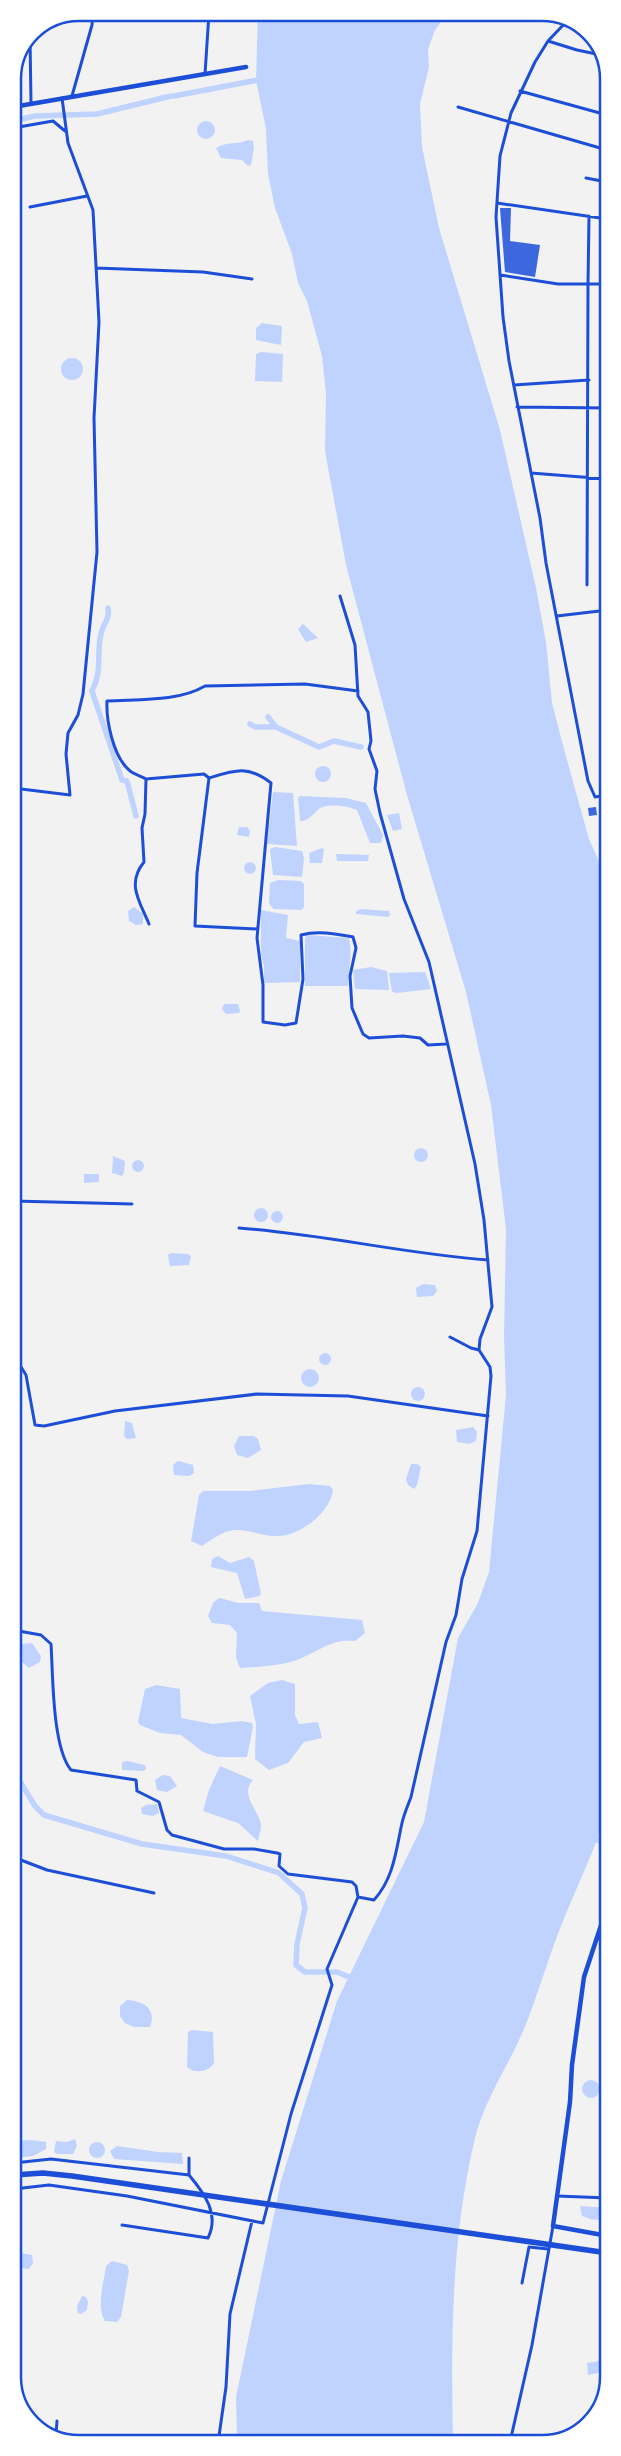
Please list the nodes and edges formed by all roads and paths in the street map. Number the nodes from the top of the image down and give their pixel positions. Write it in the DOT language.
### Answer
graph roads {
  1 [pos="92,21"];
  2 [pos="208,21"];
  3 [pos="562,25"];
  4 [pos="548,41"];
  5 [pos="30,49"];
  6 [pos="594,53"];
  7 [pos="246,67"];
  8 [pos="205,74"];
  9 [pos="520,91"];
  10 [pos="72,96"];
  11 [pos="62,98"];
  12 [pos="31,103"];
  13 [pos="21,105"];
  14 [pos="458,107"];
  15 [pos="600,113"];
  16 [pos="509,121"];
  17 [pos="21,126"];
  18 [pos="65,131"];
  19 [pos="600,148"];
  20 [pos="586,178"];
  21 [pos="600,181"];
  22 [pos="87,196"];
  23 [pos="497,203"];
  24 [pos="30,207"];
  25 [pos="589,216"];
  26 [pos="600,218"];
  27 [pos="96,268"];
  28 [pos="500,275"];
  29 [pos="252,279"];
  30 [pos="588,284"];
  31 [pos="600,284"];
  32 [pos="589,380"];
  33 [pos="514,385"];
  34 [pos="517,408"];
  35 [pos="588,408"];
  36 [pos="600,408"];
  37 [pos="531,473"];
  38 [pos="589,477"];
  39 [pos="600,478"];
  40 [pos="587,586"];
  41 [pos="340,596"];
  42 [pos="600,611"];
  43 [pos="557,616"];
  44 [pos="358,691"];
  45 [pos="209,778"];
  46 [pos="146,779"];
  47 [pos="21,789"];
  48 [pos="600,796"];
  49 [pos="149,924"];
  50 [pos="258,929"];
  51 [pos="446,1044"];
  52 [pos="21,1202"];
  53 [pos="132,1204"];
  54 [pos="239,1228"];
  55 [pos="488,1260"];
  56 [pos="450,1337"];
  57 [pos="479,1350"];
  58 [pos="21,1367"];
  59 [pos="488,1416"];
  60 [pos="21,1631"];
  61 [pos="21,1860"];
  62 [pos="154,1892"];
  63 [pos="358,1897"];
  64 [pos="600,1926"];
  65 [pos="595,1939"];
  66 [pos="600,1939"];
  67 [pos="189,2158"];
  68 [pos="21,2162"];
  69 [pos="21,2175"];
  70 [pos="189,2175"];
  71 [pos="21,2188"];
  72 [pos="557,2196"];
  73 [pos="600,2198"];
  74 [pos="213,2214"];
  75 [pos="252,2221"];
  76 [pos="122,2225"];
  77 [pos="553,2226"];
  78 [pos="600,2235"];
  79 [pos="548,2249"];
  80 [pos="600,2252"];
  81 [pos="522,2282"];
  82 [pos="57,2421"];
  83 [pos="56,2430"];
  84 [pos="219,2435"];
  85 [pos="512,2435"];
  1 -- 10 [label="street"];
  2 -- 8 [label="street"];
  3 -- 4 [label="street"];
  4 -- 6 [label="street"];
  4 -- 9 [label="street"];
  5 -- 12 [label="street"];
  7 -- 8 [label="street"];
  8 -- 10 [label="street"];
  9 -- 15 [label="street"];
  9 -- 16 [label="street"];
  10 -- 11 [label="street"];
  11 -- 12 [label="street"];
  11 -- 18 [label="street"];
  12 -- 13 [label="street"];
  14 -- 16 [label="street"];
  16 -- 19 [label="street"];
  16 -- 23 [label="street"];
  17 -- 18 [label="street"];
  18 -- 22 [label="street"];
  20 -- 21 [label="street"];
  22 -- 24 [label="street"];
  22 -- 27 [label="street"];
  23 -- 25 [label="street"];
  23 -- 28 [label="street"];
  25 -- 26 [label="street"];
  25 -- 30 [label="street"];
  27 -- 29 [label="street"];
  27 -- 47 [label="street"];
  28 -- 30 [label="street"];
  28 -- 33 [label="street"];
  30 -- 31 [label="street"];
  30 -- 32 [label="street"];
  32 -- 33 [label="street"];
  32 -- 35 [label="street"];
  33 -- 34 [label="street"];
  34 -- 35 [label="street"];
  34 -- 37 [label="street"];
  35 -- 36 [label="street"];
  35 -- 38 [label="street"];
  37 -- 38 [label="street"];
  37 -- 43 [label="street"];
  38 -- 39 [label="street"];
  38 -- 40 [label="street"];
  41 -- 44 [label="street"];
  42 -- 43 [label="street"];
  43 -- 48 [label="street"];
  44 -- 46 [label="street"];
  44 -- 51 [label="street"];
  45 -- 46 [label="street"];
  45 -- 50 [label="street"];
  45 -- 50 [label="street"];
  46 -- 49 [label="street"];
  50 -- 51 [label="street"];
  51 -- 55 [label="street"];
  52 -- 53 [label="street"];
  54 -- 55 [label="street"];
  55 -- 57 [label="street"];
  56 -- 57 [label="street"];
  57 -- 59 [label="street"];
  58 -- 59 [label="street"];
  59 -- 63 [label="street"];
  60 -- 63 [label="street"];
  61 -- 62 [label="street"];
  63 -- 75 [label="street"];
  64 -- 65 [label="street"];
  65 -- 66 [label="street"];
  65 -- 72 [label="street"];
  67 -- 70 [label="street"];
  68 -- 70 [label="street"];
  69 -- 80 [label="highway"];
  70 -- 74 [label="street"];
  71 -- 74 [label="street"];
  72 -- 73 [label="street"];
  72 -- 77 [label="street"];
  74 -- 75 [label="street"];
  74 -- 76 [label="street"];
  75 -- 84 [label="street"];
  77 -- 78 [label="street"];
  77 -- 79 [label="street"];
  79 -- 81 [label="street"];
  79 -- 85 [label="street"];
  82 -- 83 [label="street"];
}
